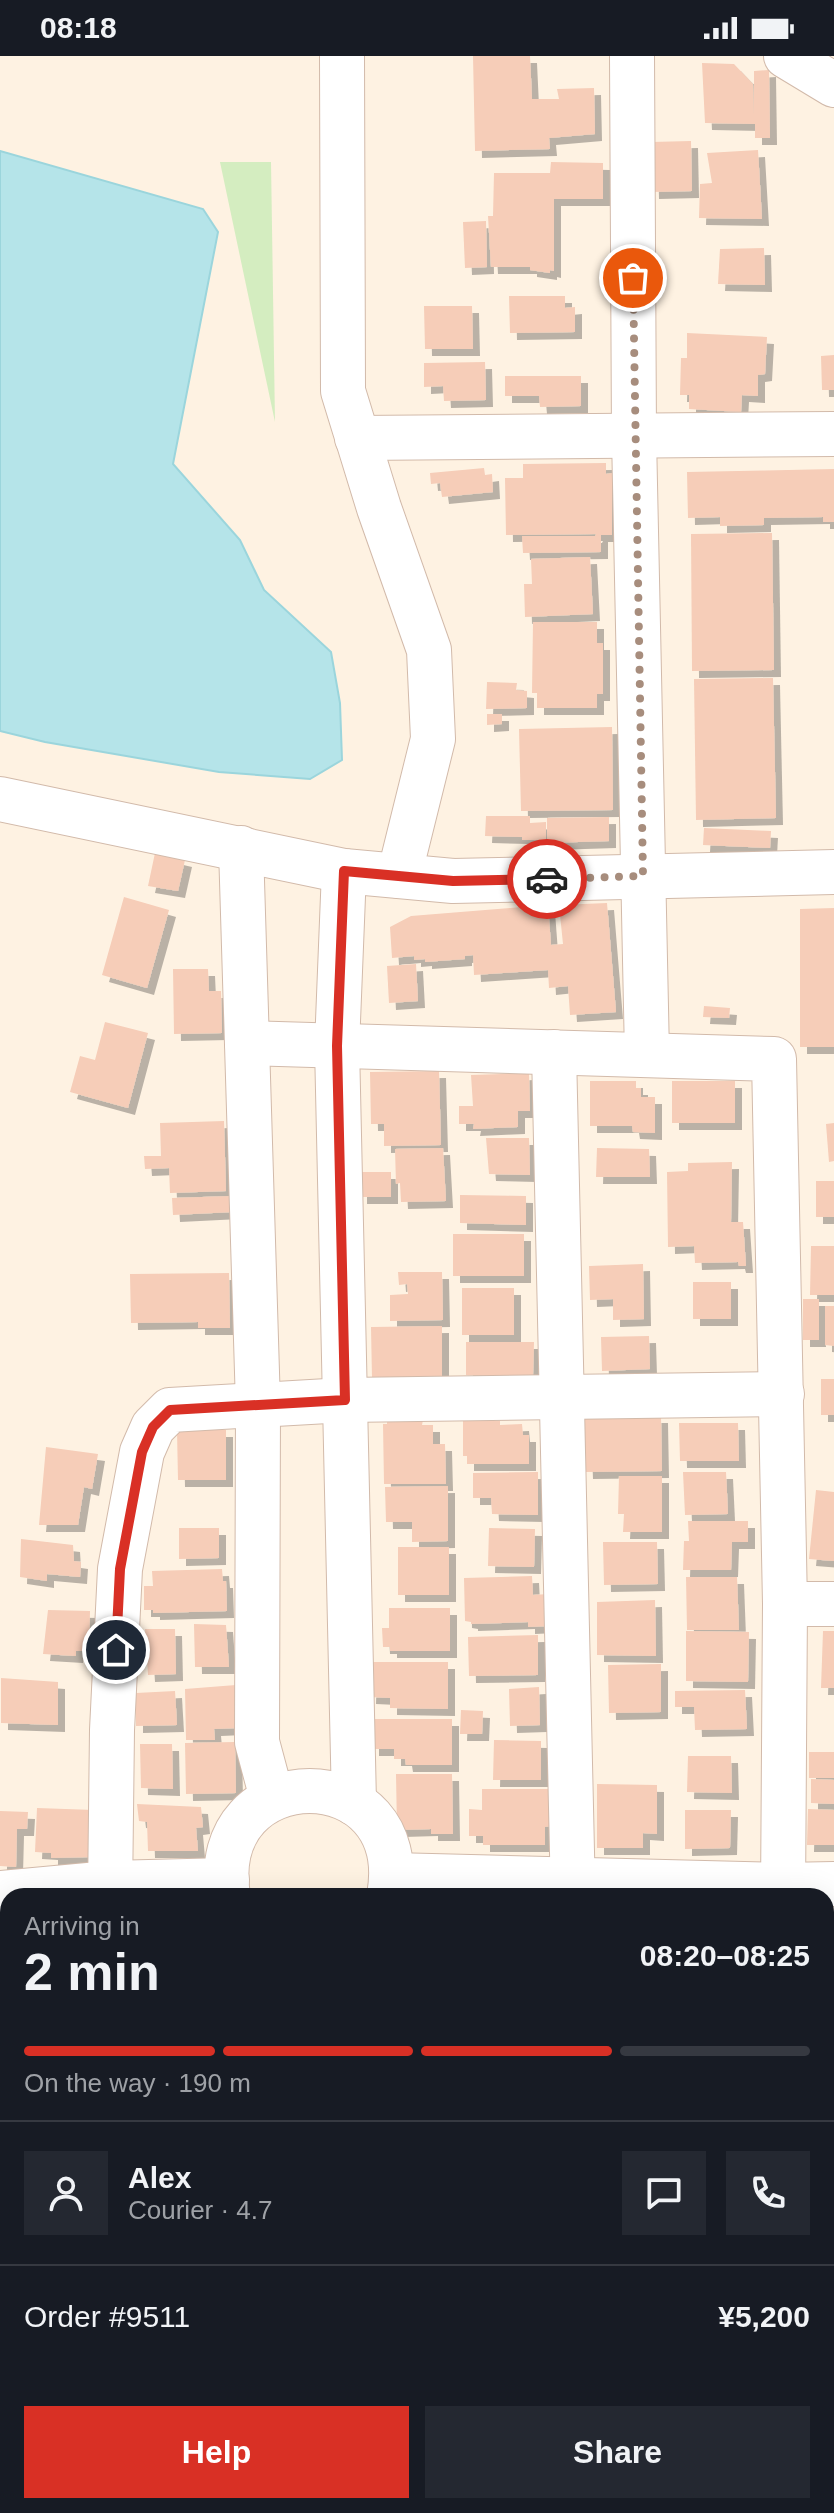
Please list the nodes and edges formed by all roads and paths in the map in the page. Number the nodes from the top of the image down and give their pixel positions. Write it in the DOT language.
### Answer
graph roads {
  1 [pos="342,56"];
  2 [pos="632,56"];
  3 [pos="786,56"];
  4 [pos="834,85"];
  5 [pos="834,434"];
  6 [pos="634,436"];
  7 [pos="357,438"];
  8 [pos="0,799"];
  9 [pos="241,848"];
  10 [pos="344,871"];
  11 [pos="834,872"];
  12 [pos="399,876"];
  13 [pos="643,876"];
  14 [pos="247,1043"];
  15 [pos="337,1046"];
  16 [pos="554,1052"];
  17 [pos="647,1055"];
  18 [pos="782,1394"];
  19 [pos="564,1397"];
  20 [pos="345,1400"];
  21 [pos="258,1405"];
  22 [pos="785,1604"];
  23 [pos="834,1604"];
  24 [pos="272,1798"];
  25 [pos="354,1803"];
  26 [pos="834,1884"];
  27 [pos="390,1886"];
  28 [pos="110,1888"];
  29 [pos="228,1888"];
  30 [pos="574,1888"];
  31 [pos="783,1888"];
  32 [pos="800,1888"];
  1 -- 7 [label="street"];
  2 -- 6 [label="street"];
  3 -- 4 [label="street"];
  5 -- 6 [label="street"];
  6 -- 7 [label="street"];
  6 -- 13 [label="street"];
  7 -- 12 [label="street"];
  8 -- 9 [label="street"];
  9 -- 10 [label="street"];
  9 -- 14 [label="street"];
  10 -- 12 [label="street"];
  10 -- 15 [label="street"];
  11 -- 13 [label="street"];
  12 -- 13 [label="street"];
  13 -- 17 [label="street"];
  14 -- 15 [label="street"];
  14 -- 21 [label="street"];
  15 -- 16 [label="street"];
  15 -- 20 [label="street"];
  16 -- 17 [label="street"];
  16 -- 19 [label="street"];
  17 -- 18 [label="street"];
  18 -- 19 [label="street"];
  18 -- 22 [label="street"];
  19 -- 20 [label="street"];
  19 -- 30 [label="street"];
  20 -- 21 [label="street"];
  20 -- 25 [label="street"];
  21 -- 24 [label="street"];
  21 -- 28 [label="street"];
  22 -- 23 [label="street"];
  22 -- 31 [label="street"];
  24 -- 25 [label="street"];
  24 -- 29 [label="street"];
  25 -- 27 [label="street"];
  26 -- 32 [label="street"];
  27 -- 30 [label="street"];
}
